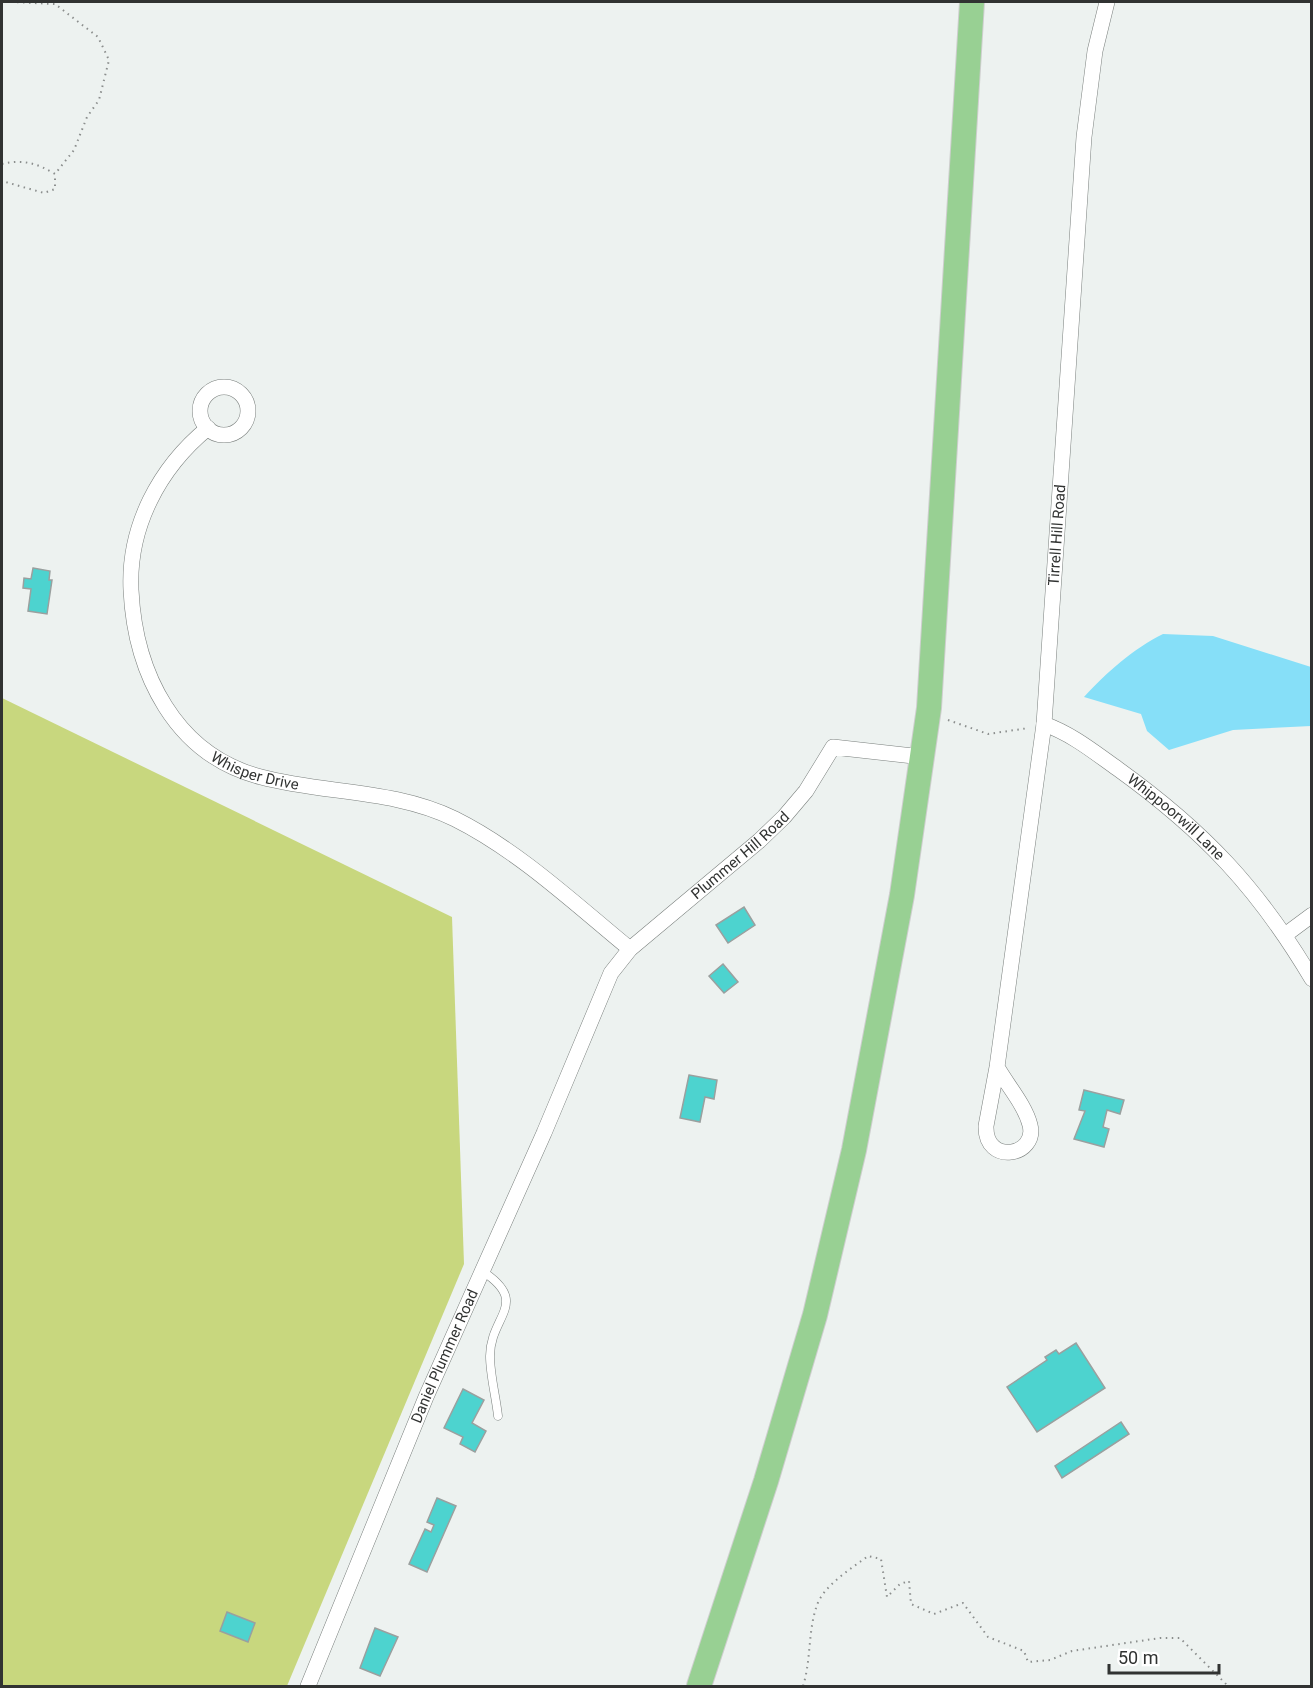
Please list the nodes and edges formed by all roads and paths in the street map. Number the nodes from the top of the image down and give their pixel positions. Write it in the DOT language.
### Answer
graph roads {
  1 [pos="11,2"];
  2 [pos="972,2"];
  3 [pos="1107,2"];
  4 [pos="2,164"];
  5 [pos="55,174"];
  6 [pos="2,181"];
  7 [pos="207,428"];
  8 [pos="929,708"];
  9 [pos="1044,726"];
  10 [pos="922,757"];
  11 [pos="1311,915"];
  12 [pos="1286,934"];
  13 [pos="630,949"];
  14 [pos="1311,979"];
  15 [pos="588,1029"];
  16 [pos="997,1067"];
  17 [pos="481,1270"];
  18 [pos="498,1416"];
  19 [pos="308,1686"];
  20 [pos="699,1686"];
  21 [pos="803,1686"];
  22 [pos="1228,1686"];
  1 -- 5 [label="path"];
  2 -- 8 [label="main road"];
  3 -- 9 [label="street, Tirrell Hill Road"];
  4 -- 5 [label="path"];
  5 -- 6 [label="path"];
  7 -- 13 [label="street, Whisper Drive"];
  8 -- 9 [label="path"];
  8 -- 10 [label="main road"];
  9 -- 12 [label="street, Whippoorwill Lane"];
  9 -- 16 [label="street, Tirrell Hill Road"];
  10 -- 13 [label="street, Plummer Hill Road"];
  10 -- 20 [label="main road"];
  11 -- 12 [label="street"];
  12 -- 14 [label="street, Whippoorwill Lane"];
  13 -- 15 [label="street, Plummer Hill Road"];
  15 -- 17 [label="street, Daniel Plummer Road"];
  16 -- 16 [label="street, Tirrell Hill Road"];
  17 -- 18 [label="lane"];
  17 -- 19 [label="street, Daniel Plummer Road"];
  21 -- 22 [label="path"];
}
